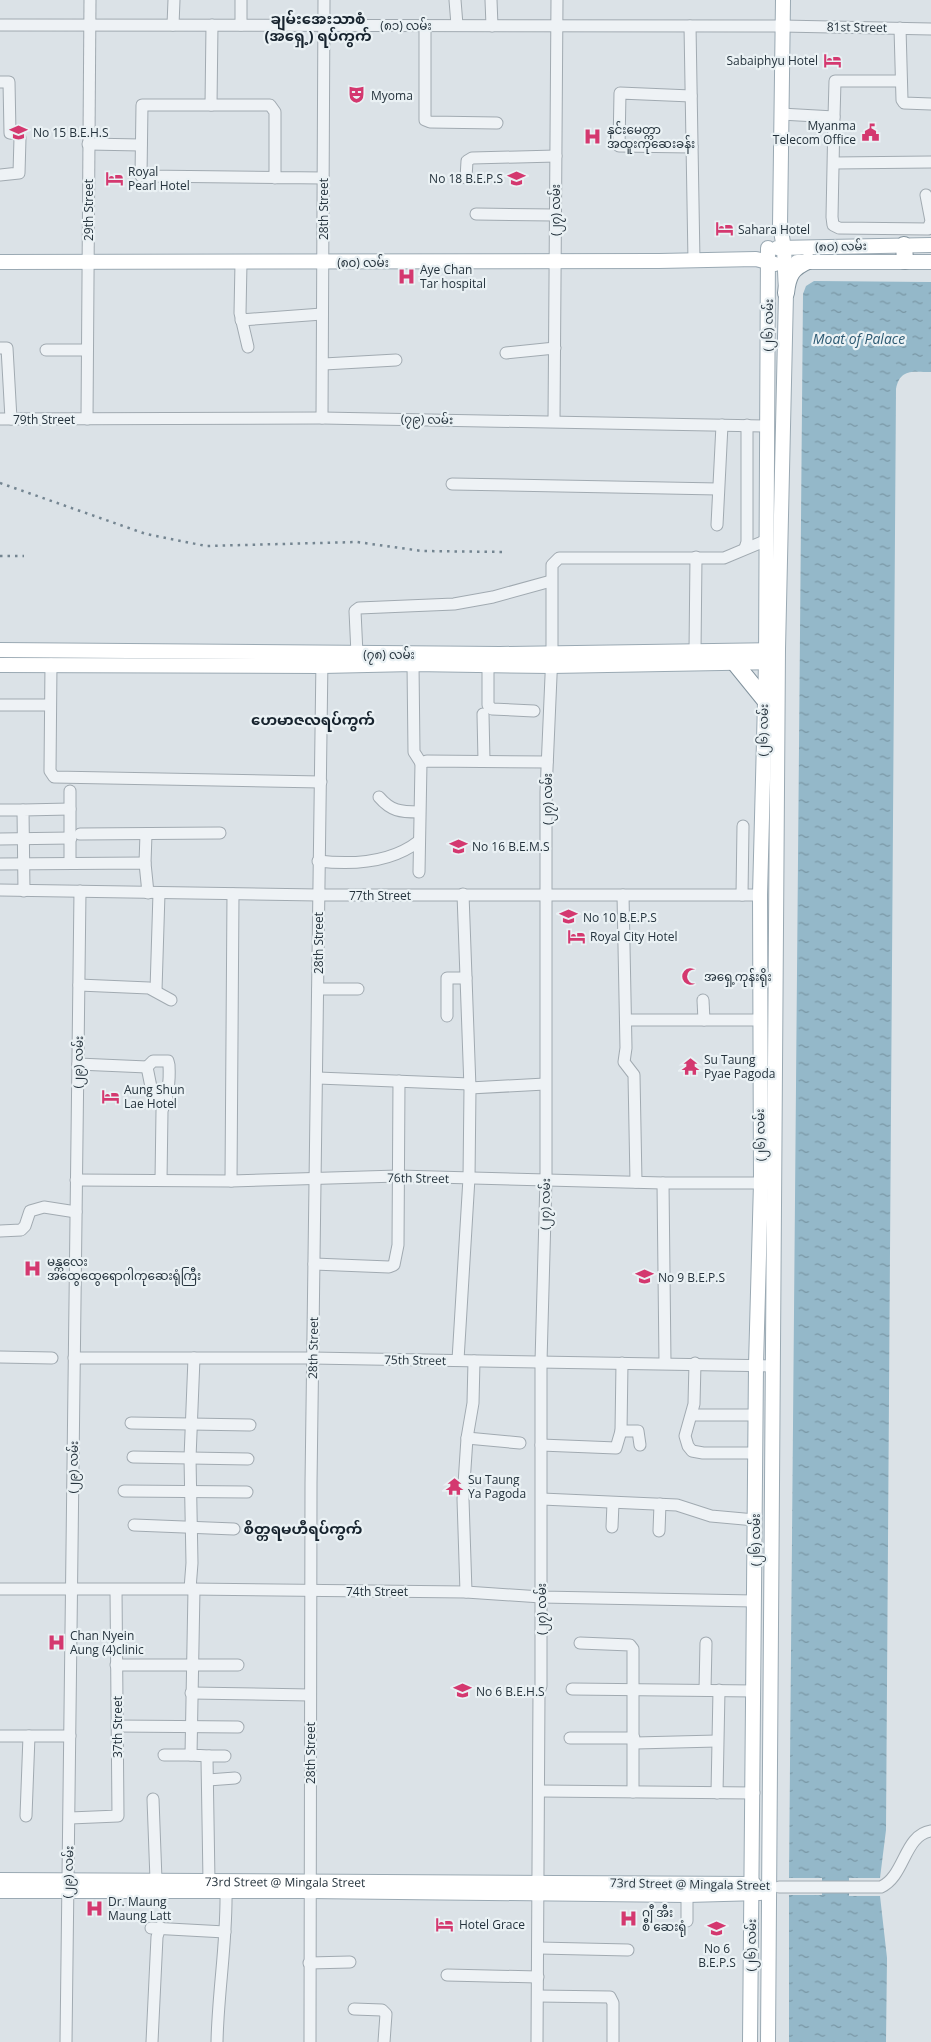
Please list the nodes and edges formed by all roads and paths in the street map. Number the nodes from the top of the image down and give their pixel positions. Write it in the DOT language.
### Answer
graph roads {
  1 [pos="90,0"];
  2 [pos="174,0"];
  3 [pos="241,0"];
  4 [pos="324,0"];
  5 [pos="455,0"];
  6 [pos="491,0"];
  7 [pos="557,0"];
  8 [pos="783,0"];
  9 [pos="0,25"];
  10 [pos="89,25"];
  11 [pos="173,25"];
  12 [pos="212,25"];
  13 [pos="241,25"];
  14 [pos="324,25"];
  15 [pos="425,25"];
  16 [pos="457,25"];
  17 [pos="492,26"];
  18 [pos="557,26"];
  19 [pos="690,26"];
  20 [pos="782,26"];
  21 [pos="900,28"];
  22 [pos="931,29"];
  23 [pos="901,81"];
  24 [pos="0,82"];
  25 [pos="691,96"];
  26 [pos="931,104"];
  27 [pos="211,105"];
  28 [pos="781,114"];
  29 [pos="834,116"];
  30 [pos="497,123"];
  31 [pos="88,144"];
  32 [pos="141,145"];
  33 [pos="692,147"];
  34 [pos="556,156"];
  35 [pos="931,162"];
  36 [pos="834,163"];
  37 [pos="0,175"];
  38 [pos="275,178"];
  39 [pos="323,178"];
  40 [pos="466,178"];
  41 [pos="926,195"];
  42 [pos="476,214"];
  43 [pos="554,215"];
  44 [pos="780,232"];
  45 [pos="904,245"];
  46 [pos="931,245"];
  47 [pos="768,248"];
  48 [pos="784,248"];
  49 [pos="756,258"];
  50 [pos="555,261"];
  51 [pos="694,261"];
  52 [pos="808,261"];
  53 [pos="0,262"];
  54 [pos="88,262"];
  55 [pos="905,262"];
  56 [pos="931,262"];
  57 [pos="242,263"];
  58 [pos="323,263"];
  59 [pos="769,264"];
  60 [pos="785,264"];
  61 [pos="786,293"];
  62 [pos="322,314"];
  63 [pos="241,320"];
  64 [pos="248,347"];
  65 [pos="3,348"];
  66 [pos="555,348"];
  67 [pos="19,349"];
  68 [pos="46,350"];
  69 [pos="87,350"];
  70 [pos="506,353"];
  71 [pos="396,360"];
  72 [pos="324,364"];
  73 [pos="322,418"];
  74 [pos="4,419"];
  75 [pos="87,419"];
  76 [pos="554,421"];
  77 [pos="722,424"];
  78 [pos="747,425"];
  79 [pos="767,426"];
  80 [pos="452,484"];
  81 [pos="718,489"];
  82 [pos="717,525"];
  83 [pos="767,540"];
  84 [pos="745,548"];
  85 [pos="696,557"];
  86 [pos="551,582"];
  87 [pos="0,650"];
  88 [pos="695,652"];
  89 [pos="357,654"];
  90 [pos="772,656"];
  91 [pos="552,659"];
  92 [pos="322,660"];
  93 [pos="734,662"];
  94 [pos="51,664"];
  95 [pos="413,664"];
  96 [pos="0,665"];
  97 [pos="488,665"];
  98 [pos="764,699"];
  99 [pos="50,704"];
  100 [pos="0,706"];
  101 [pos="534,710"];
  102 [pos="483,714"];
  103 [pos="484,761"];
  104 [pos="547,762"];
  105 [pos="421,763"];
  106 [pos="321,782"];
  107 [pos="70,791"];
  108 [pos="379,797"];
  109 [pos="70,809"];
  110 [pos="0,810"];
  111 [pos="23,810"];
  112 [pos="419,812"];
  113 [pos="743,826"];
  114 [pos="220,833"];
  115 [pos="146,834"];
  116 [pos="75,836"];
  117 [pos="23,838"];
  118 [pos="0,839"];
  119 [pos="419,841"];
  120 [pos="318,861"];
  121 [pos="23,863"];
  122 [pos="70,863"];
  123 [pos="145,863"];
  124 [pos="0,864"];
  125 [pos="419,872"];
  126 [pos="0,890"];
  127 [pos="24,891"];
  128 [pos="80,891"];
  129 [pos="153,893"];
  130 [pos="233,894"];
  131 [pos="463,894"];
  132 [pos="547,894"];
  133 [pos="318,895"];
  134 [pos="623,895"];
  135 [pos="742,895"];
  136 [pos="760,895"];
  137 [pos="466,978"];
  138 [pos="79,985"];
  139 [pos="318,989"];
  140 [pos="358,989"];
  141 [pos="156,990"];
  142 [pos="171,1000"];
  143 [pos="703,1000"];
  144 [pos="447,1016"];
  145 [pos="626,1020"];
  146 [pos="704,1020"];
  147 [pos="759,1020"];
  148 [pos="78,1064"];
  149 [pos="147,1067"];
  150 [pos="318,1078"];
  151 [pos="399,1081"];
  152 [pos="545,1084"];
  153 [pos="470,1086"];
  154 [pos="167,1099"];
  155 [pos="398,1176"];
  156 [pos="469,1178"];
  157 [pos="546,1179"];
  158 [pos="76,1180"];
  159 [pos="161,1180"];
  160 [pos="315,1180"];
  161 [pos="231,1182"];
  162 [pos="636,1182"];
  163 [pos="663,1183"];
  164 [pos="768,1183"];
  165 [pos="76,1212"];
  166 [pos="0,1231"];
  167 [pos="314,1264"];
  168 [pos="0,1357"];
  169 [pos="52,1358"];
  170 [pos="74,1358"];
  171 [pos="194,1358"];
  172 [pos="312,1358"];
  173 [pos="458,1360"];
  174 [pos="474,1361"];
  175 [pos="541,1362"];
  176 [pos="622,1363"];
  177 [pos="665,1363"];
  178 [pos="695,1363"];
  179 [pos="756,1365"];
  180 [pos="773,1366"];
  181 [pos="692,1415"];
  182 [pos="755,1415"];
  183 [pos="131,1423"];
  184 [pos="192,1424"];
  185 [pos="250,1425"];
  186 [pos="621,1431"];
  187 [pos="467,1438"];
  188 [pos="520,1443"];
  189 [pos="640,1445"];
  190 [pos="541,1446"];
  191 [pos="755,1453"];
  192 [pos="133,1457"];
  193 [pos="190,1458"];
  194 [pos="248,1459"];
  195 [pos="124,1491"];
  196 [pos="191,1492"];
  197 [pos="247,1492"];
  198 [pos="542,1499"];
  199 [pos="613,1503"];
  200 [pos="660,1504"];
  201 [pos="755,1520"];
  202 [pos="134,1525"];
  203 [pos="190,1527"];
  204 [pos="612,1527"];
  205 [pos="234,1529"];
  206 [pos="659,1531"];
  207 [pos="192,1589"];
  208 [pos="0,1590"];
  209 [pos="71,1590"];
  210 [pos="116,1590"];
  211 [pos="310,1591"];
  212 [pos="466,1592"];
  213 [pos="541,1596"];
  214 [pos="754,1601"];
  215 [pos="580,1643"];
  216 [pos="706,1643"];
  217 [pos="116,1665"];
  218 [pos="194,1665"];
  219 [pos="238,1665"];
  220 [pos="572,1689"];
  221 [pos="634,1689"];
  222 [pos="705,1690"];
  223 [pos="719,1690"];
  224 [pos="754,1691"];
  225 [pos="191,1693"];
  226 [pos="310,1695"];
  227 [pos="116,1726"];
  228 [pos="191,1726"];
  229 [pos="238,1727"];
  230 [pos="0,1736"];
  231 [pos="29,1736"];
  232 [pos="70,1736"];
  233 [pos="570,1738"];
  234 [pos="635,1740"];
  235 [pos="717,1741"];
  236 [pos="164,1755"];
  237 [pos="191,1756"];
  238 [pos="210,1756"];
  239 [pos="225,1756"];
  240 [pos="235,1778"];
  241 [pos="208,1780"];
  242 [pos="540,1791"];
  243 [pos="633,1792"];
  244 [pos="717,1793"];
  245 [pos="754,1793"];
  246 [pos="154,1799"];
  247 [pos="26,1816"];
  248 [pos="70,1818"];
  249 [pos="931,1832"];
  250 [pos="0,1880"];
  251 [pos="156,1880"];
  252 [pos="210,1881"];
  253 [pos="68,1884"];
  254 [pos="309,1886"];
  255 [pos="539,1888"];
  256 [pos="777,1888"];
  257 [pos="752,1889"];
  258 [pos="0,1891"];
  259 [pos="226,1891"];
  260 [pos="687,1895"];
  261 [pos="687,1921"];
  262 [pos="225,1932"];
  263 [pos="539,1948"];
  264 [pos="628,1950"];
  265 [pos="350,1962"];
  266 [pos="309,1963"];
  267 [pos="447,1975"];
  268 [pos="538,1977"];
  269 [pos="538,1996"];
  270 [pos="354,2009"];
  271 [pos="66,2042"];
  272 [pos="152,2042"];
  273 [pos="217,2042"];
  274 [pos="310,2042"];
  275 [pos="384,2042"];
  276 [pos="537,2042"];
  277 [pos="613,2042"];
  278 [pos="750,2042"];
  279 [pos="768,2042"];
  1 -- 10 [label="street, 29th Street"];
  2 -- 11 [label="street"];
  3 -- 13 [label="street"];
  4 -- 14 [label="street, 28th Street"];
  5 -- 16 [label="street"];
  6 -- 17 [label="street"];
  7 -- 18 [label="street, (၂၇) လမ်း"];
  8 -- 20 [label="main road, (၂၆) လမ်း"];
  9 -- 10 [label="street, (၈၁) လမ်း"];
  10 -- 11 [label="street, (၈၁) လမ်း"];
  10 -- 31 [label="street, 29th Street"];
  11 -- 12 [label="street, (၈၁) လမ်း"];
  12 -- 13 [label="street, (၈၁) လမ်း"];
  12 -- 27 [label="street"];
  13 -- 14 [label="street, (၈၁) လမ်း"];
  14 -- 15 [label="street, (၈၁) လမ်း"];
  14 -- 39 [label="street, 28th Street"];
  15 -- 16 [label="street, (၈၁) လမ်း"];
  15 -- 30 [label="street"];
  16 -- 17 [label="street, (၈၁) လမ်း"];
  17 -- 18 [label="street, (၈၁) လမ်း"];
  18 -- 19 [label="street, (၈၁) လမ်း"];
  18 -- 34 [label="street, (၂၇) လမ်း"];
  19 -- 20 [label="street, (၈၁) လမ်း"];
  19 -- 25 [label="street"];
  20 -- 21 [label="street, 81st Street"];
  20 -- 28 [label="main road, (၂၆) လမ်း"];
  21 -- 22 [label="street, 81st Street"];
  21 -- 23 [label="street"];
  23 -- 26 [label="street"];
  23 -- 29 [label="street"];
  24 -- 37 [label="street"];
  25 -- 33 [label="street"];
  25 -- 33 [label="street"];
  27 -- 32 [label="street"];
  27 -- 38 [label="street"];
  28 -- 29 [label="street"];
  28 -- 44 [label="main road, (၂၆) လမ်း"];
  29 -- 36 [label="street"];
  31 -- 32 [label="street"];
  31 -- 54 [label="street, 29th Street"];
  32 -- 38 [label="street"];
  33 -- 51 [label="street"];
  34 -- 40 [label="street"];
  34 -- 43 [label="street, (၂၇) လမ်း"];
  35 -- 36 [label="street"];
  36 -- 41 [label="street"];
  38 -- 39 [label="street"];
  39 -- 58 [label="street, 28th Street"];
  42 -- 43 [label="street"];
  43 -- 50 [label="street, (၂၇) လမ်း"];
  44 -- 47 [label="main road"];
  44 -- 48 [label="main road, (၂၆) လမ်း"];
  45 -- 46 [label="main road, (၈၀) လမ်း"];
  45 -- 48 [label="main road, (၈၀) လမ်း"];
  45 -- 55 [label="highway"];
  47 -- 48 [label="main road, (၈၀) လမ်း"];
  47 -- 49 [label="main road"];
  47 -- 59 [label="main road, (၂၆) လမ်း"];
  48 -- 60 [label="main road, (၂၆) လမ်း"];
  49 -- 51 [label="main road, (၈၀) လမ်း"];
  49 -- 59 [label="main road, (၈၀) လမ်း"];
  50 -- 51 [label="main road, (၈၀) လမ်း"];
  50 -- 58 [label="main road, (၈၀) လမ်း"];
  50 -- 66 [label="street, (၂၇) လမ်း"];
  52 -- 55 [label="main road, (၈၀) လမ်း"];
  52 -- 60 [label="main road, (၈၀) လမ်း"];
  52 -- 61 [label="highway"];
  53 -- 54 [label="main road, (၈၀) လမ်း"];
  54 -- 57 [label="main road, (၈၀) လမ်း"];
  54 -- 69 [label="street, 29th Street"];
  55 -- 56 [label="main road, (၈၀) လမ်း"];
  57 -- 58 [label="main road, (၈၀) လမ်း"];
  57 -- 63 [label="street"];
  58 -- 62 [label="street, 28th Street"];
  59 -- 60 [label="main road, (၈၀) လမ်း"];
  59 -- 79 [label="main road, (၂၆) လမ်း"];
  60 -- 61 [label="main road, (၂၆) လမ်း"];
  61 -- 90 [label="main road, (၂၆) လမ်း"];
  62 -- 63 [label="street"];
  62 -- 72 [label="street, 28th Street"];
  63 -- 64 [label="street"];
  65 -- 67 [label="street"];
  65 -- 74 [label="street"];
  66 -- 70 [label="street"];
  66 -- 76 [label="street, (၂၇) လမ်း"];
  68 -- 69 [label="street"];
  69 -- 75 [label="street, 29th Street"];
  71 -- 72 [label="street"];
  72 -- 73 [label="street, 28th Street"];
  73 -- 75 [label="street, (၇၉) လမ်း"];
  73 -- 76 [label="street, (၇၉) လမ်း"];
  74 -- 75 [label="street, 79th Street"];
  76 -- 77 [label="street, (၇၉) လမ်း"];
  77 -- 78 [label="street, (၇၉) လမ်း"];
  77 -- 81 [label="street"];
  78 -- 79 [label="street, (၇၉) လမ်း"];
  78 -- 84 [label="street"];
  79 -- 83 [label="main road, (၂၆) လမ်း"];
  80 -- 81 [label="street"];
  81 -- 82 [label="street"];
  83 -- 84 [label="street, (၂၇) လမ်း"];
  83 -- 90 [label="main road, (၂၆) လမ်း"];
  84 -- 85 [label="street, (၂၇) လမ်း"];
  85 -- 86 [label="street, (၂၇) လမ်း"];
  85 -- 88 [label="street"];
  86 -- 89 [label="street"];
  86 -- 91 [label="street, (၂၇) လမ်း"];
  87 -- 92 [label="main road, (၇၈) လမ်း"];
  88 -- 90 [label="main road, (၇၈) လမ်း"];
  88 -- 91 [label="main road, (၇၈) လမ်း"];
  89 -- 91 [label="main road, (၇၈) လမ်း"];
  89 -- 92 [label="main road, (၇၈) လမ်း"];
  90 -- 93 [label="main road, (၇၈) လမ်း"];
  90 -- 98 [label="main road, (၂၆) လမ်း"];
  90 -- 164 [label="main road, (၂၆) လမ်း"];
  91 -- 93 [label="main road, (၇၈) လမ်း"];
  91 -- 97 [label="main road, (၇၈) လမ်း"];
  91 -- 104 [label="street, (၂၇) လမ်း"];
  92 -- 94 [label="main road, (၇၈) လမ်း"];
  92 -- 95 [label="main road, (၇၈) လမ်း"];
  92 -- 106 [label="street, 28th Street"];
  93 -- 98 [label="highway"];
  94 -- 96 [label="main road, (၇၈) လမ်း"];
  94 -- 99 [label="street"];
  95 -- 97 [label="main road, (၇၈) လမ်း"];
  95 -- 105 [label="street"];
  97 -- 101 [label="street"];
  98 -- 136 [label="main road, (၂၆) လမ်း"];
  99 -- 100 [label="street"];
  99 -- 106 [label="street"];
  102 -- 103 [label="street"];
  103 -- 104 [label="street"];
  103 -- 105 [label="street"];
  104 -- 132 [label="street, (၂၇) လမ်း"];
  105 -- 112 [label="street"];
  106 -- 120 [label="street, 28th Street"];
  107 -- 109 [label="street"];
  108 -- 112 [label="street"];
  109 -- 111 [label="street"];
  109 -- 116 [label="street"];
  110 -- 111 [label="street"];
  111 -- 117 [label="street"];
  112 -- 119 [label="street"];
  113 -- 135 [label="street"];
  114 -- 115 [label="street"];
  115 -- 116 [label="street"];
  115 -- 123 [label="street"];
  116 -- 117 [label="street"];
  116 -- 122 [label="street"];
  117 -- 118 [label="street"];
  117 -- 121 [label="street"];
  119 -- 120 [label="street"];
  119 -- 125 [label="street"];
  120 -- 133 [label="street, 28th Street"];
  121 -- 122 [label="street"];
  121 -- 124 [label="street"];
  121 -- 127 [label="street"];
  122 -- 123 [label="street"];
  123 -- 129 [label="street"];
  126 -- 127 [label="street, 77th Street"];
  127 -- 128 [label="street, 77th Street"];
  128 -- 129 [label="street, 77th Street"];
  128 -- 138 [label="street, (၂၉) လမ်း"];
  129 -- 130 [label="street, 77th Street"];
  129 -- 141 [label="street"];
  130 -- 133 [label="street, 77th Street"];
  130 -- 161 [label="street"];
  131 -- 132 [label="street, 77th Street"];
  131 -- 133 [label="street, 77th Street"];
  131 -- 137 [label="street"];
  132 -- 134 [label="street, 77th Street"];
  132 -- 152 [label="street, (၂၇) လမ်း"];
  133 -- 139 [label="street, 28th Street"];
  134 -- 135 [label="street, 77th Street"];
  134 -- 145 [label="street"];
  135 -- 136 [label="street, 77th Street"];
  136 -- 147 [label="main road, (၂၆) လမ်း"];
  137 -- 144 [label="street"];
  137 -- 153 [label="street"];
  138 -- 141 [label="street"];
  138 -- 148 [label="street, (၂၉) လမ်း"];
  139 -- 140 [label="street"];
  139 -- 150 [label="street, 28th Street"];
  141 -- 142 [label="street"];
  143 -- 146 [label="street"];
  145 -- 146 [label="street"];
  145 -- 162 [label="street"];
  146 -- 147 [label="street"];
  147 -- 164 [label="main road, (၂၆) လမ်း"];
  148 -- 149 [label="street"];
  148 -- 158 [label="street, (၂၉) လမ်း"];
  149 -- 154 [label="street"];
  149 -- 154 [label="street"];
  150 -- 151 [label="street"];
  150 -- 160 [label="street, 28th Street"];
  151 -- 153 [label="street"];
  151 -- 155 [label="street"];
  152 -- 153 [label="street"];
  152 -- 157 [label="street, (၂၇) လမ်း"];
  153 -- 156 [label="street"];
  154 -- 159 [label="street"];
  155 -- 156 [label="street, 76th Street"];
  155 -- 160 [label="street, 76th Street"];
  155 -- 167 [label="street"];
  156 -- 157 [label="street, 76th Street"];
  156 -- 173 [label="street"];
  157 -- 162 [label="street, 76th Street"];
  157 -- 175 [label="street, (၂၇) လမ်း"];
  158 -- 159 [label="street, 76th Street"];
  158 -- 165 [label="street, (၂၉) လမ်း"];
  159 -- 161 [label="street, 76th Street"];
  160 -- 161 [label="street, 76th Street"];
  160 -- 167 [label="street, 28th Street"];
  162 -- 163 [label="street, 76th Street"];
  163 -- 164 [label="street, 76th Street"];
  163 -- 177 [label="street"];
  164 -- 179 [label="main road, (၂၆) လမ်း"];
  164 -- 180 [label="main road, (၂၆) လမ်း"];
  165 -- 166 [label="street"];
  165 -- 170 [label="street, (၂၉) လမ်း"];
  167 -- 172 [label="street, 28th Street"];
  168 -- 169 [label="street"];
  170 -- 171 [label="street, 75th Street"];
  170 -- 209 [label="street, (၂၉) လမ်း"];
  171 -- 172 [label="street, 75th Street"];
  171 -- 184 [label="street"];
  172 -- 173 [label="street, 75th Street"];
  172 -- 211 [label="street, 28th Street"];
  173 -- 174 [label="street, 75th Street"];
  174 -- 175 [label="street, 75th Street"];
  174 -- 187 [label="street"];
  175 -- 176 [label="street, 75th Street"];
  175 -- 190 [label="street, (၂၇) လမ်း"];
  176 -- 177 [label="street, 75th Street"];
  176 -- 186 [label="street"];
  177 -- 178 [label="street, 75th Street"];
  178 -- 179 [label="street, 75th Street"];
  178 -- 181 [label="street"];
  179 -- 180 [label="street, 75th Street"];
  179 -- 182 [label="main road, (၂၆) လမ်း"];
  180 -- 256 [label="main road, (၂၆) လမ်း"];
  181 -- 182 [label="street"];
  181 -- 191 [label="street"];
  182 -- 191 [label="main road, (၂၆) လမ်း"];
  183 -- 184 [label="street"];
  184 -- 185 [label="street"];
  184 -- 193 [label="street"];
  186 -- 189 [label="street"];
  186 -- 190 [label="street"];
  187 -- 188 [label="street"];
  187 -- 212 [label="street"];
  190 -- 198 [label="street, (၂၇) လမ်း"];
  191 -- 201 [label="main road, (၂၆) လမ်း"];
  192 -- 193 [label="street"];
  193 -- 194 [label="street"];
  193 -- 196 [label="street"];
  195 -- 196 [label="street"];
  196 -- 197 [label="street"];
  196 -- 203 [label="street"];
  198 -- 199 [label="street"];
  198 -- 213 [label="street, (၂၇) လမ်း"];
  199 -- 200 [label="street"];
  199 -- 204 [label="street"];
  200 -- 201 [label="street"];
  200 -- 206 [label="street"];
  201 -- 214 [label="main road, (၂၆) လမ်း"];
  202 -- 203 [label="street"];
  203 -- 205 [label="street"];
  203 -- 207 [label="street"];
  207 -- 210 [label="street, 74th Street"];
  207 -- 211 [label="street, 74th Street"];
  207 -- 218 [label="street"];
  208 -- 209 [label="street, 74th Street"];
  209 -- 210 [label="street, 74th Street"];
  209 -- 232 [label="street, (၂၉) လမ်း"];
  210 -- 217 [label="street, 37th Street"];
  211 -- 212 [label="street, 74th Street"];
  211 -- 226 [label="street, 28th Street"];
  212 -- 213 [label="street, 74th Street"];
  213 -- 214 [label="street, 74th Street"];
  213 -- 242 [label="street, (၂၇) လမ်း"];
  214 -- 224 [label="main road, (၂၆) လမ်း"];
  215 -- 221 [label="street"];
  216 -- 222 [label="street"];
  217 -- 218 [label="street"];
  217 -- 227 [label="street, 37th Street"];
  218 -- 219 [label="street"];
  218 -- 225 [label="street"];
  220 -- 221 [label="street"];
  221 -- 222 [label="street"];
  221 -- 234 [label="street"];
  222 -- 223 [label="street"];
  223 -- 224 [label="street"];
  223 -- 235 [label="street"];
  224 -- 245 [label="main road, (၂၆) လမ်း"];
  225 -- 226 [label="street"];
  225 -- 228 [label="street"];
  226 -- 254 [label="street, 28th Street"];
  227 -- 228 [label="street"];
  227 -- 248 [label="street, 37th Street"];
  228 -- 229 [label="street"];
  228 -- 237 [label="street"];
  230 -- 231 [label="street"];
  231 -- 232 [label="street"];
  231 -- 247 [label="street"];
  232 -- 248 [label="street, (၂၉) လမ်း"];
  233 -- 234 [label="street"];
  234 -- 235 [label="street"];
  234 -- 243 [label="street"];
  235 -- 244 [label="street"];
  236 -- 237 [label="street"];
  237 -- 238 [label="street"];
  238 -- 239 [label="street"];
  238 -- 241 [label="street"];
  240 -- 241 [label="street"];
  241 -- 252 [label="street"];
  242 -- 243 [label="street"];
  242 -- 255 [label="street, (၂၇) လမ်း"];
  243 -- 244 [label="street"];
  244 -- 245 [label="street"];
  245 -- 257 [label="main road, (၂၆) လမ်း"];
  246 -- 251 [label="street"];
  248 -- 253 [label="street, (၂၉) လမ်း"];
  249 -- 256 [label="street"];
  250 -- 253 [label="main road, 73rd Street @ Mingala Street"];
  251 -- 252 [label="main road, 73rd Street @ Mingala Street"];
  251 -- 253 [label="main road, 73rd Street @ Mingala Street"];
  252 -- 254 [label="main road, 73rd Street @ Mingala Street"];
  253 -- 258 [label="main road, 73rd Street @ Mingala Street"];
  253 -- 259 [label="main road, 73rd Street @ Mingala Street"];
  253 -- 271 [label="street, (၂၉) လမ်း"];
  254 -- 255 [label="main road, 73rd Street @ Mingala Street"];
  254 -- 259 [label="main road, 73rd Street @ Mingala Street"];
  254 -- 266 [label="street, 28th Street"];
  255 -- 257 [label="main road, 73rd Street @ Mingala Street"];
  255 -- 260 [label="main road, 73rd Street @ Mingala Street"];
  255 -- 263 [label="street, (၂၇) လမ်း"];
  256 -- 257 [label="main road, 73rd Street @ Mingala Street"];
  256 -- 279 [label="main road, (၂၆) လမ်း"];
  257 -- 260 [label="main road, 73rd Street @ Mingala Street"];
  257 -- 278 [label="main road, (၂၆) လမ်း"];
  259 -- 262 [label="street"];
  260 -- 261 [label="street"];
  262 -- 272 [label="street"];
  262 -- 273 [label="street"];
  263 -- 264 [label="street"];
  263 -- 268 [label="street, (၂၇) လမ်း"];
  265 -- 266 [label="street"];
  266 -- 274 [label="street, 28th Street"];
  267 -- 268 [label="street"];
  268 -- 269 [label="street, (၂၇) လမ်း"];
  269 -- 276 [label="street, (၂၇) လမ်း"];
  269 -- 277 [label="street"];
  270 -- 275 [label="street"];
}
